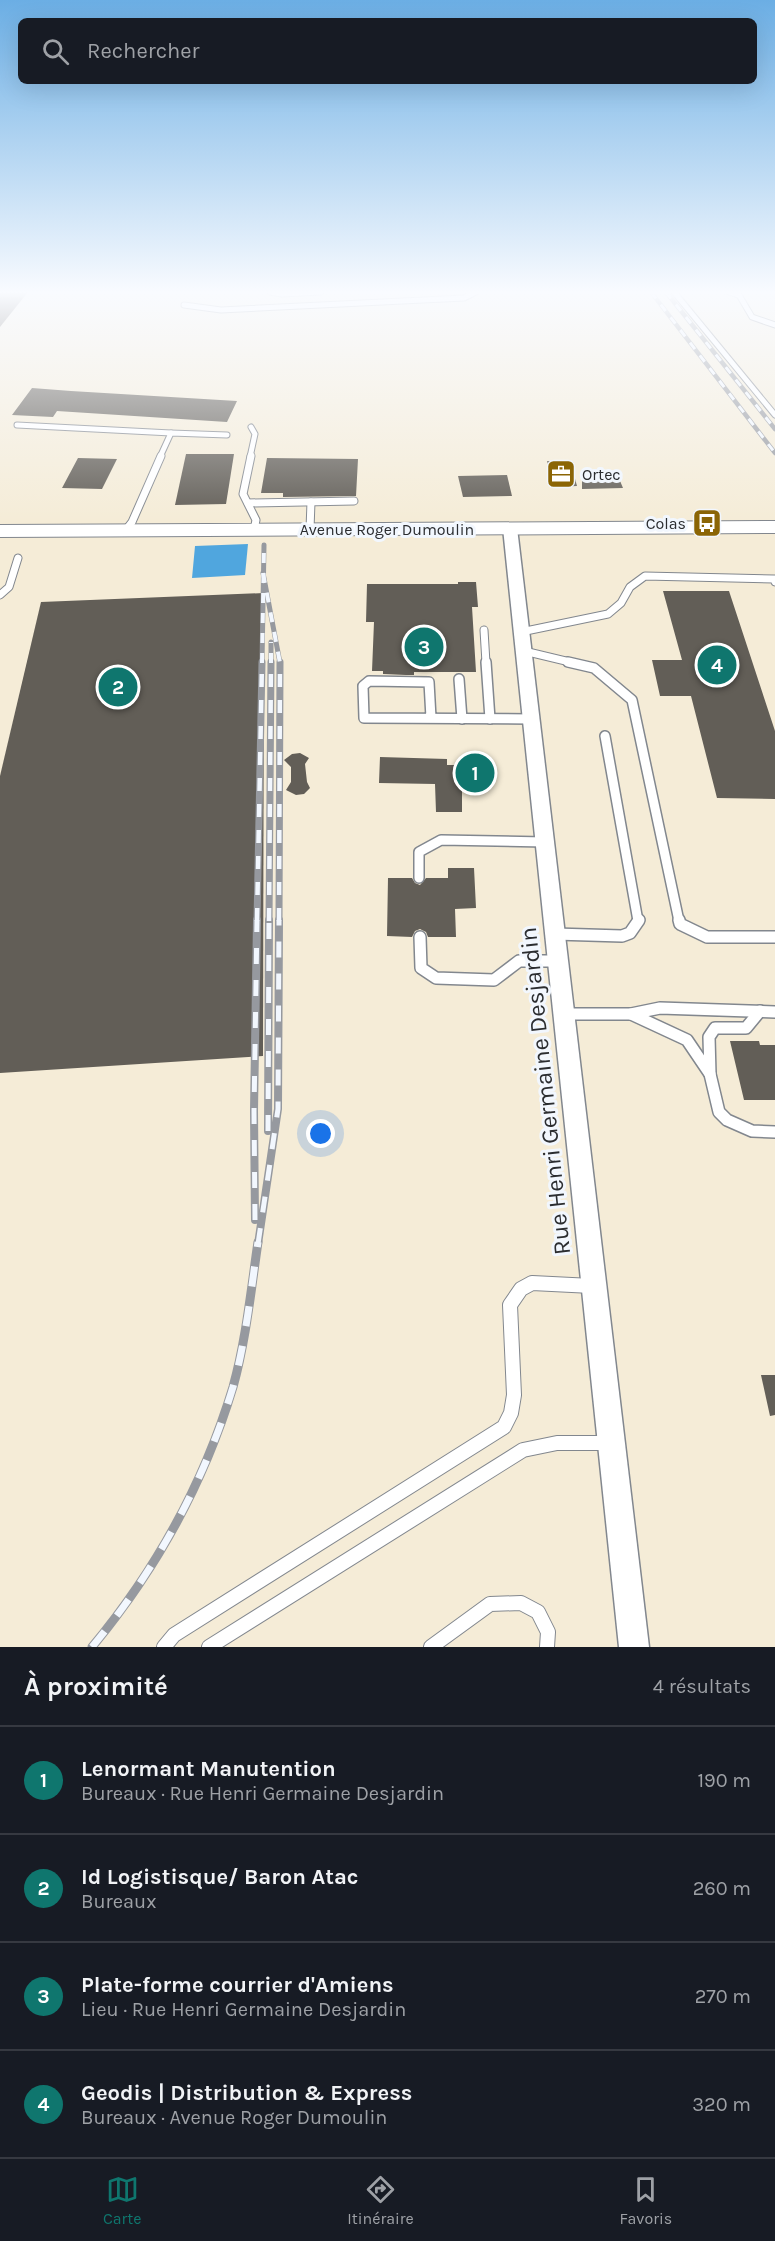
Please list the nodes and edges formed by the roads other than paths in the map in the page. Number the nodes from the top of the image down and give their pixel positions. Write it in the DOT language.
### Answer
graph roads {
  1 [pos="738,369"];
  2 [pos="775,415"];
  3 [pos="16,425"];
  4 [pos="251,427"];
  5 [pos="171,433"];
  6 [pos="227,435"];
  7 [pos="354,501"];
  8 [pos="311,502"];
  9 [pos="248,503"];
  10 [pos="775,527"];
  11 [pos="510,528"];
  12 [pos="310,529"];
  13 [pos="254,530"];
  14 [pos="0,531"];
  15 [pos="125,531"];
  16 [pos="18,558"];
  17 [pos="775,582"];
  18 [pos="0,595"];
  19 [pos="484,630"];
  20 [pos="523,642"];
  21 [pos="459,679"];
  22 [pos="431,718"];
  23 [pos="462,719"];
  24 [pos="490,719"];
  25 [pos="531,719"];
  26 [pos="605,736"];
  27 [pos="545,842"];
  28 [pos="419,878"];
  29 [pos="555,934"];
  30 [pos="420,937"];
  31 [pos="775,937"];
  32 [pos="558,961"];
  33 [pos="760,1011"];
  34 [pos="775,1012"];
  35 [pos="564,1014"];
  36 [pos="631,1014"];
  37 [pos="710,1074"];
  38 [pos="775,1132"];
  39 [pos="594,1286"];
  40 [pos="612,1443"];
  41 [pos="164,1647"];
  42 [pos="209,1647"];
  43 [pos="431,1647"];
  44 [pos="548,1647"];
  45 [pos="634,1647"];
  1 -- 2 [label="lane"];
  3 -- 5 [label="lane"];
  4 -- 9 [label="lane"];
  5 -- 6 [label="lane"];
  5 -- 15 [label="lane"];
  7 -- 8 [label="lane"];
  8 -- 9 [label="lane"];
  8 -- 12 [label="lane"];
  9 -- 13 [label="lane"];
  10 -- 11 [label="main road, Avenue Roger Dumoulin"];
  11 -- 12 [label="main road, Avenue Roger Dumoulin"];
  11 -- 20 [label="street, Rue Henri Germaine Desjardin"];
  12 -- 13 [label="main road, Avenue Roger Dumoulin"];
  13 -- 15 [label="main road, Avenue Roger Dumoulin"];
  14 -- 15 [label="main road, Avenue Roger Dumoulin"];
  16 -- 18 [label="lane"];
  17 -- 20 [label="lane"];
  19 -- 24 [label="lane"];
  20 -- 25 [label="street, Rue Henri Germaine Desjardin"];
  20 -- 31 [label="lane"];
  21 -- 23 [label="lane"];
  22 -- 22 [label="lane"];
  22 -- 23 [label="lane"];
  23 -- 24 [label="lane"];
  24 -- 25 [label="lane"];
  25 -- 27 [label="street, Rue Henri Germaine Desjardin"];
  26 -- 29 [label="lane"];
  27 -- 28 [label="lane"];
  27 -- 29 [label="street, Rue Henri Germaine Desjardin"];
  29 -- 32 [label="street, Rue Henri Germaine Desjardin"];
  30 -- 32 [label="lane"];
  32 -- 35 [label="street, Rue Henri Germaine Desjardin"];
  33 -- 34 [label="lane"];
  33 -- 36 [label="lane"];
  33 -- 37 [label="lane"];
  35 -- 36 [label="lane"];
  35 -- 39 [label="street, Rue Henri Germaine Desjardin"];
  36 -- 37 [label="lane"];
  37 -- 38 [label="lane"];
  39 -- 40 [label="street, Rue Henri Germaine Desjardin"];
  39 -- 41 [label="lane"];
  40 -- 42 [label="lane"];
  40 -- 45 [label="street, Rue Henri Germaine Desjardin"];
  43 -- 44 [label="lane"];
}
